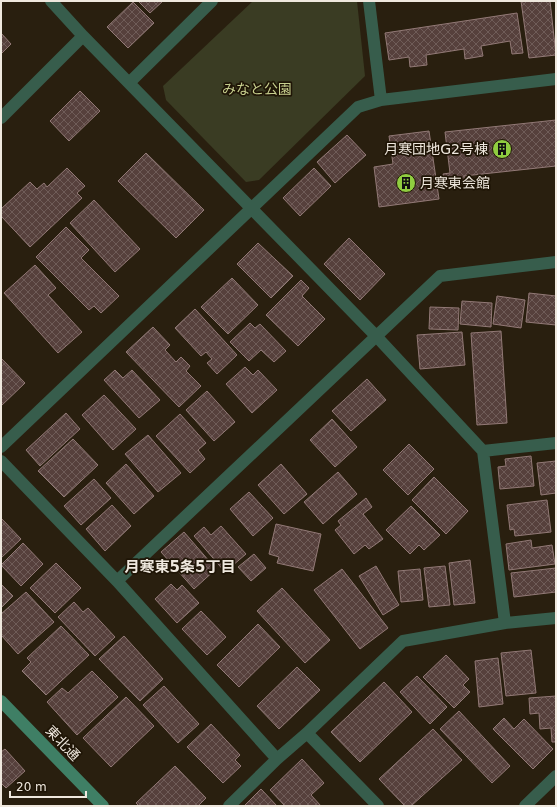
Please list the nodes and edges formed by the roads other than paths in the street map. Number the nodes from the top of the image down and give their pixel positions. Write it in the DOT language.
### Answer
graph roads {
  1 [pos="51,1"];
  2 [pos="212,1"];
  3 [pos="369,1"];
  4 [pos="83,36"];
  5 [pos="556,79"];
  6 [pos="129,83"];
  7 [pos="381,100"];
  8 [pos="1,118"];
  9 [pos="252,208"];
  10 [pos="556,262"];
  11 [pos="377,337"];
  12 [pos="3,442"];
  13 [pos="556,443"];
  14 [pos="483,450"];
  15 [pos="1,461"];
  16 [pos="116,580"];
  17 [pos="556,618"];
  18 [pos="505,623"];
  19 [pos="2,703"];
  20 [pos="307,733"];
  21 [pos="277,759"];
  22 [pos="556,776"];
  23 [pos="103,806"];
  24 [pos="229,806"];
  25 [pos="378,806"];
  26 [pos="525,806"];
  1 -- 4 [label="street"];
  2 -- 6 [label="street"];
  3 -- 7 [label="street"];
  4 -- 6 [label="street"];
  4 -- 8 [label="street"];
  5 -- 7 [label="street"];
  6 -- 9 [label="street"];
  7 -- 9 [label="street"];
  9 -- 11 [label="street"];
  9 -- 12 [label="street"];
  10 -- 11 [label="street"];
  11 -- 14 [label="street"];
  11 -- 16 [label="street"];
  13 -- 14 [label="street"];
  14 -- 18 [label="street"];
  15 -- 16 [label="street"];
  16 -- 21 [label="street"];
  17 -- 18 [label="street"];
  18 -- 20 [label="street"];
  19 -- 23 [label="street, 東北通"];
  20 -- 21 [label="street"];
  20 -- 25 [label="street"];
  21 -- 24 [label="street"];
  22 -- 26 [label="street"];
}
